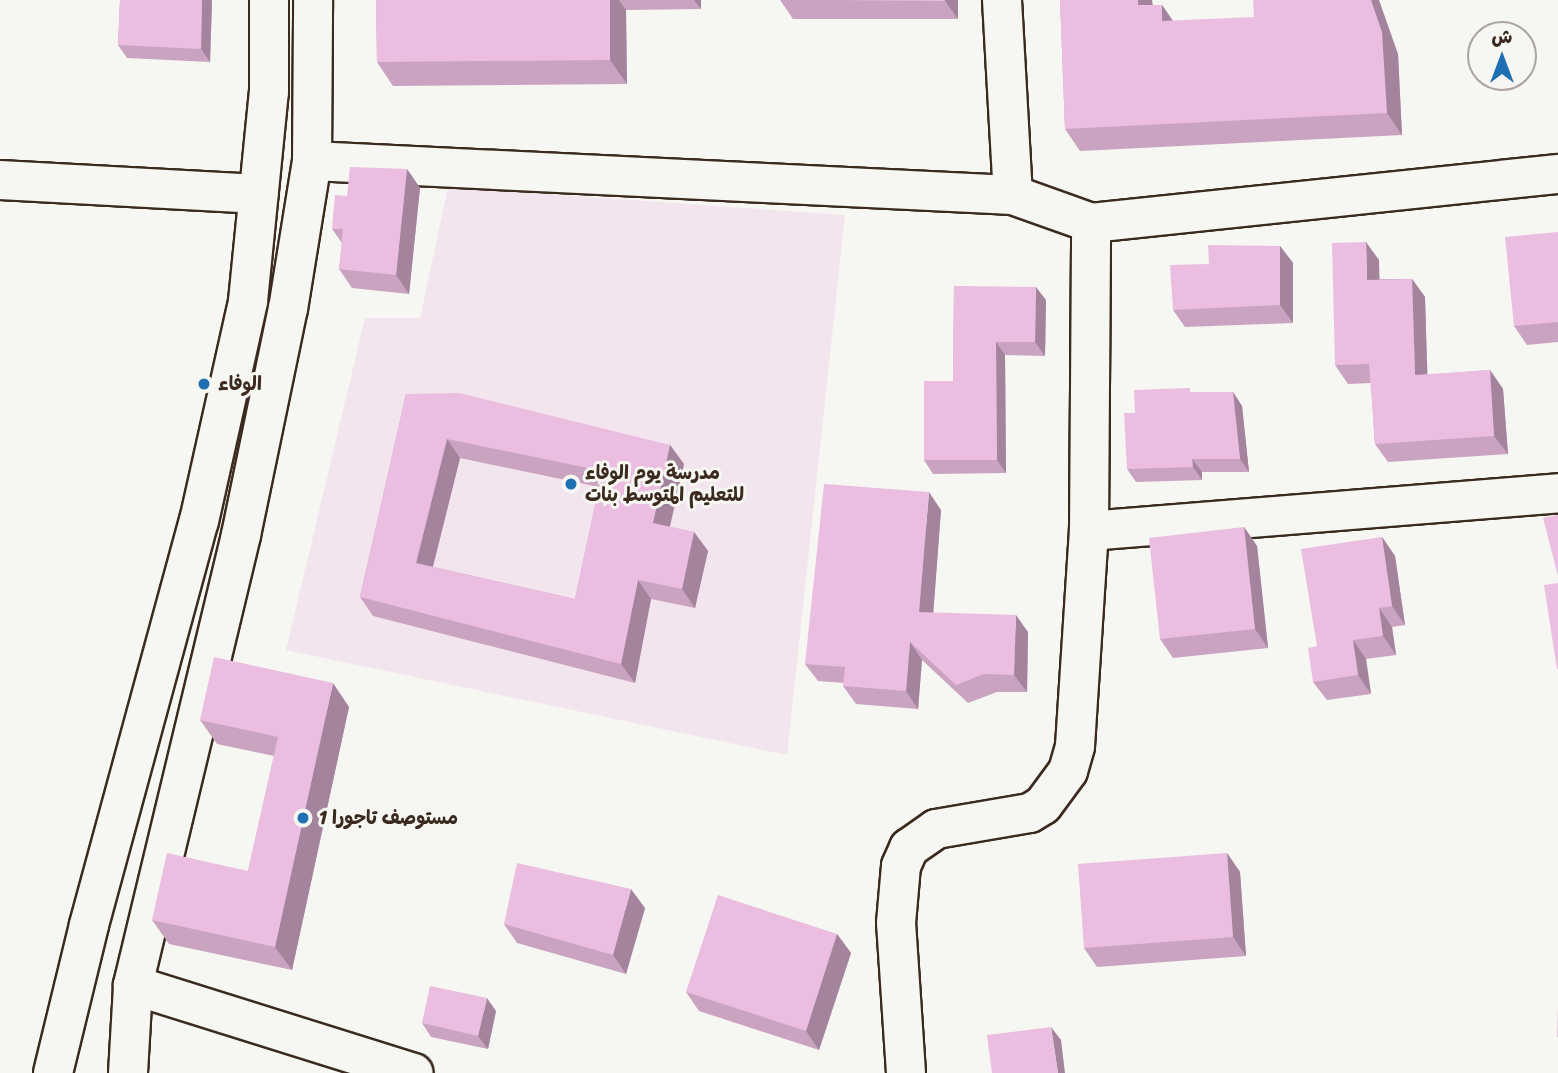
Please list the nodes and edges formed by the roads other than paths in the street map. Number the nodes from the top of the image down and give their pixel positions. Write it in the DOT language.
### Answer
graph roads {
  1 [pos="269,0"];
  2 [pos="313,0"];
  3 [pos="1002,0"];
  4 [pos="312,161"];
  5 [pos="1558,174"];
  6 [pos="0,180"];
  7 [pos="259,194"];
  8 [pos="1013,195"];
  9 [pos="1091,223"];
  10 [pos="1558,493"];
  11 [pos="1089,531"];
  12 [pos="143,739"];
  13 [pos="186,752"];
  14 [pos="132,985"];
  15 [pos="53,1073"];
  16 [pos="128,1073"];
  17 [pos="413,1073"];
  18 [pos="906,1073"];
  1 -- 7 [label="street"];
  2 -- 4 [label="street"];
  3 -- 8 [label="street"];
  4 -- 8 [label="street"];
  4 -- 13 [label="street"];
  5 -- 9 [label="street"];
  6 -- 7 [label="street"];
  7 -- 12 [label="street"];
  8 -- 9 [label="street"];
  9 -- 11 [label="street"];
  10 -- 11 [label="street"];
  11 -- 18 [label="street"];
  12 -- 13 [label="street"];
  12 -- 15 [label="street"];
  13 -- 14 [label="street"];
  14 -- 16 [label="street"];
  14 -- 17 [label="street"];
}
